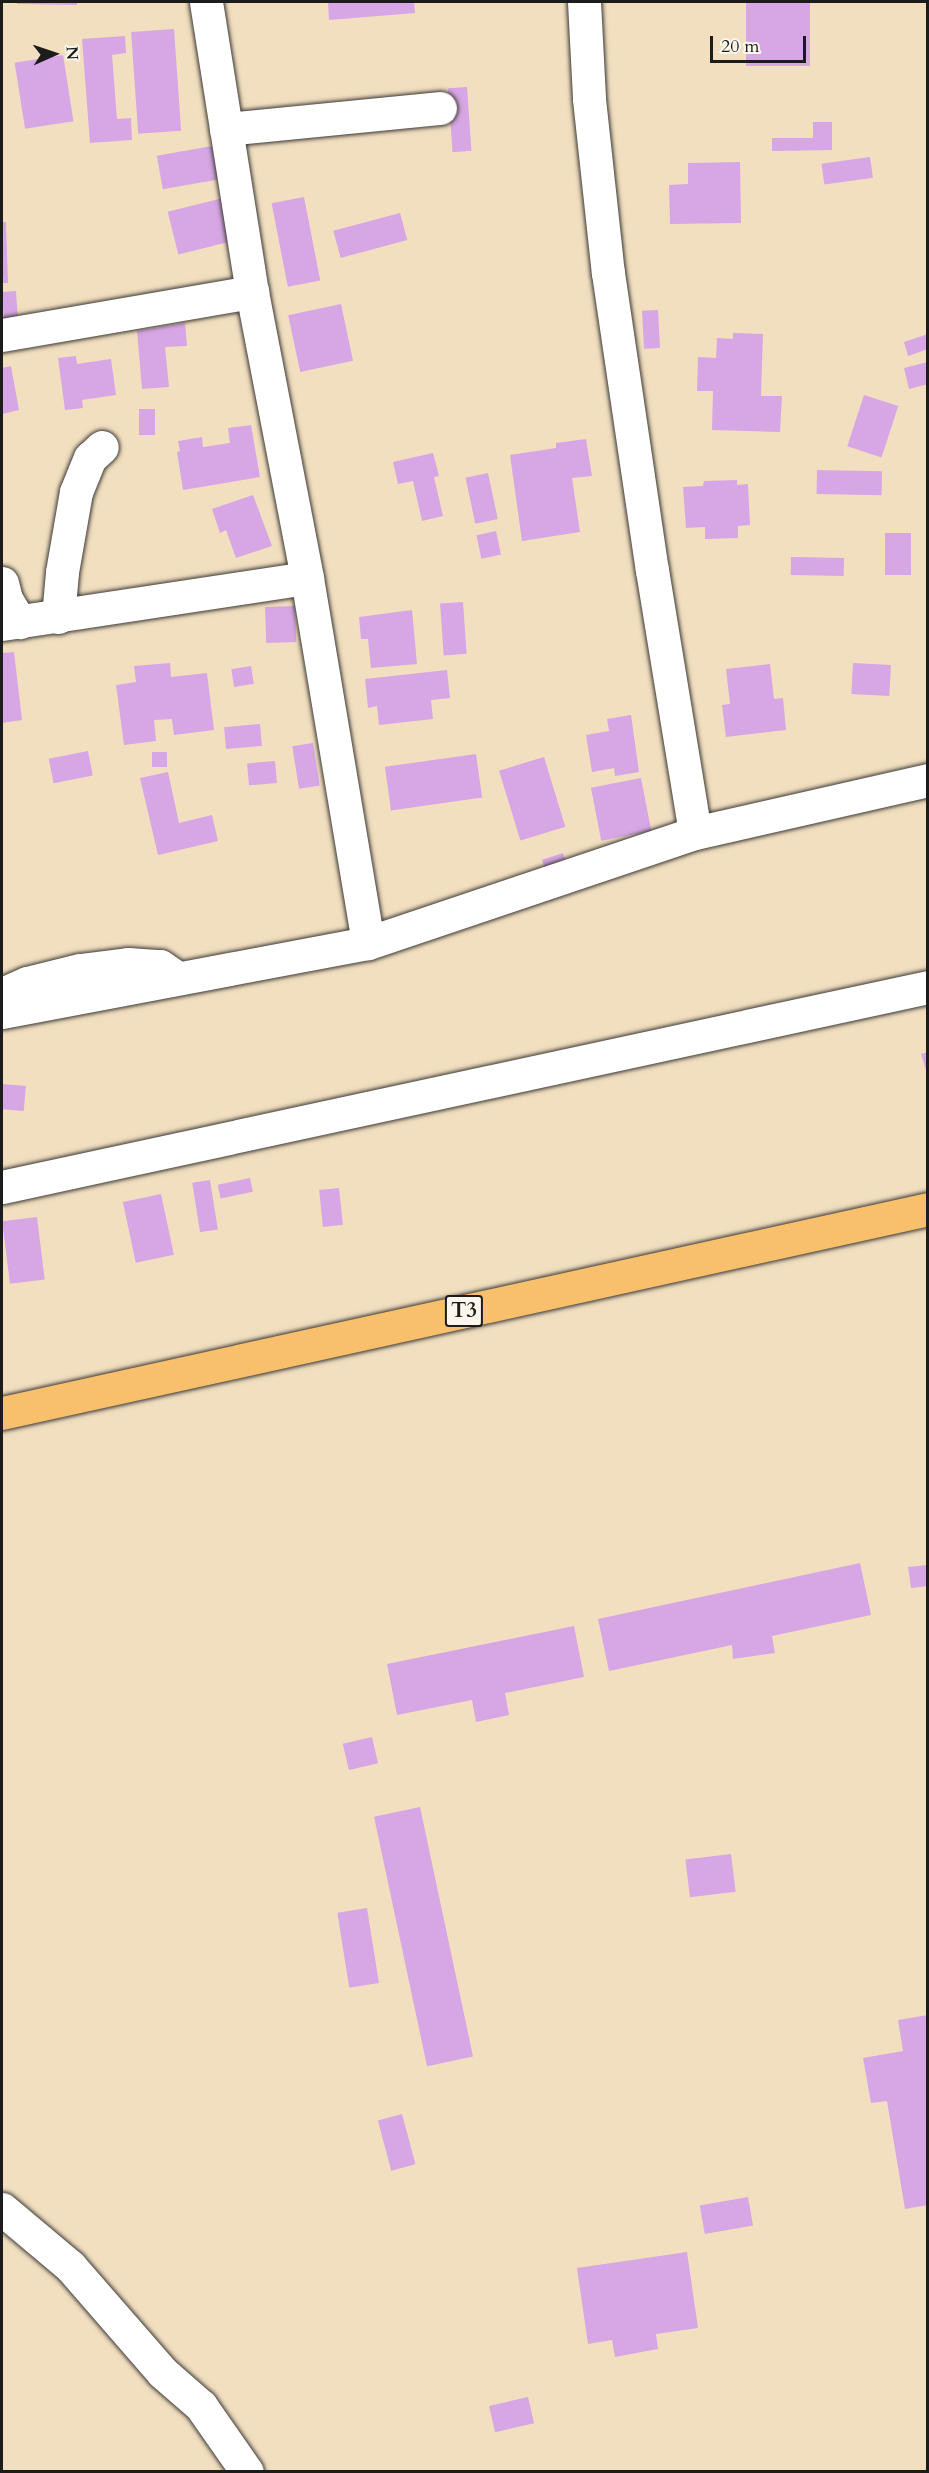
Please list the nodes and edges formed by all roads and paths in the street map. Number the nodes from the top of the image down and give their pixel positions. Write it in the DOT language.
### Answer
graph roads {
  1 [pos="206,2"];
  2 [pos="584,2"];
  3 [pos="440,108"];
  4 [pos="226,129"];
  5 [pos="252,292"];
  6 [pos="2,335"];
  7 [pos="102,447"];
  8 [pos="307,578"];
  9 [pos="2,583"];
  10 [pos="58,617"];
  11 [pos="11,623"];
  12 [pos="927,780"];
  13 [pos="695,833"];
  14 [pos="368,943"];
  15 [pos="179,979"];
  16 [pos="927,987"];
  17 [pos="2,994"];
  18 [pos="2,1012"];
  19 [pos="2,1187"];
  20 [pos="927,1209"];
  21 [pos="2,1413"];
  22 [pos="2,2209"];
  23 [pos="247,2472"];
  1 -- 4 [label="street"];
  2 -- 13 [label="street"];
  3 -- 4 [label="street"];
  4 -- 5 [label="street"];
  5 -- 6 [label="street"];
  5 -- 8 [label="street"];
  7 -- 10 [label="street"];
  8 -- 10 [label="street"];
  8 -- 14 [label="street"];
  9 -- 11 [label="street"];
  10 -- 11 [label="street"];
  12 -- 13 [label="street"];
  13 -- 14 [label="street"];
  14 -- 15 [label="street"];
  15 -- 17 [label="street"];
  15 -- 18 [label="street"];
  16 -- 19 [label="street"];
  20 -- 21 [label="highway, T3"];
  22 -- 23 [label="street"];
}
